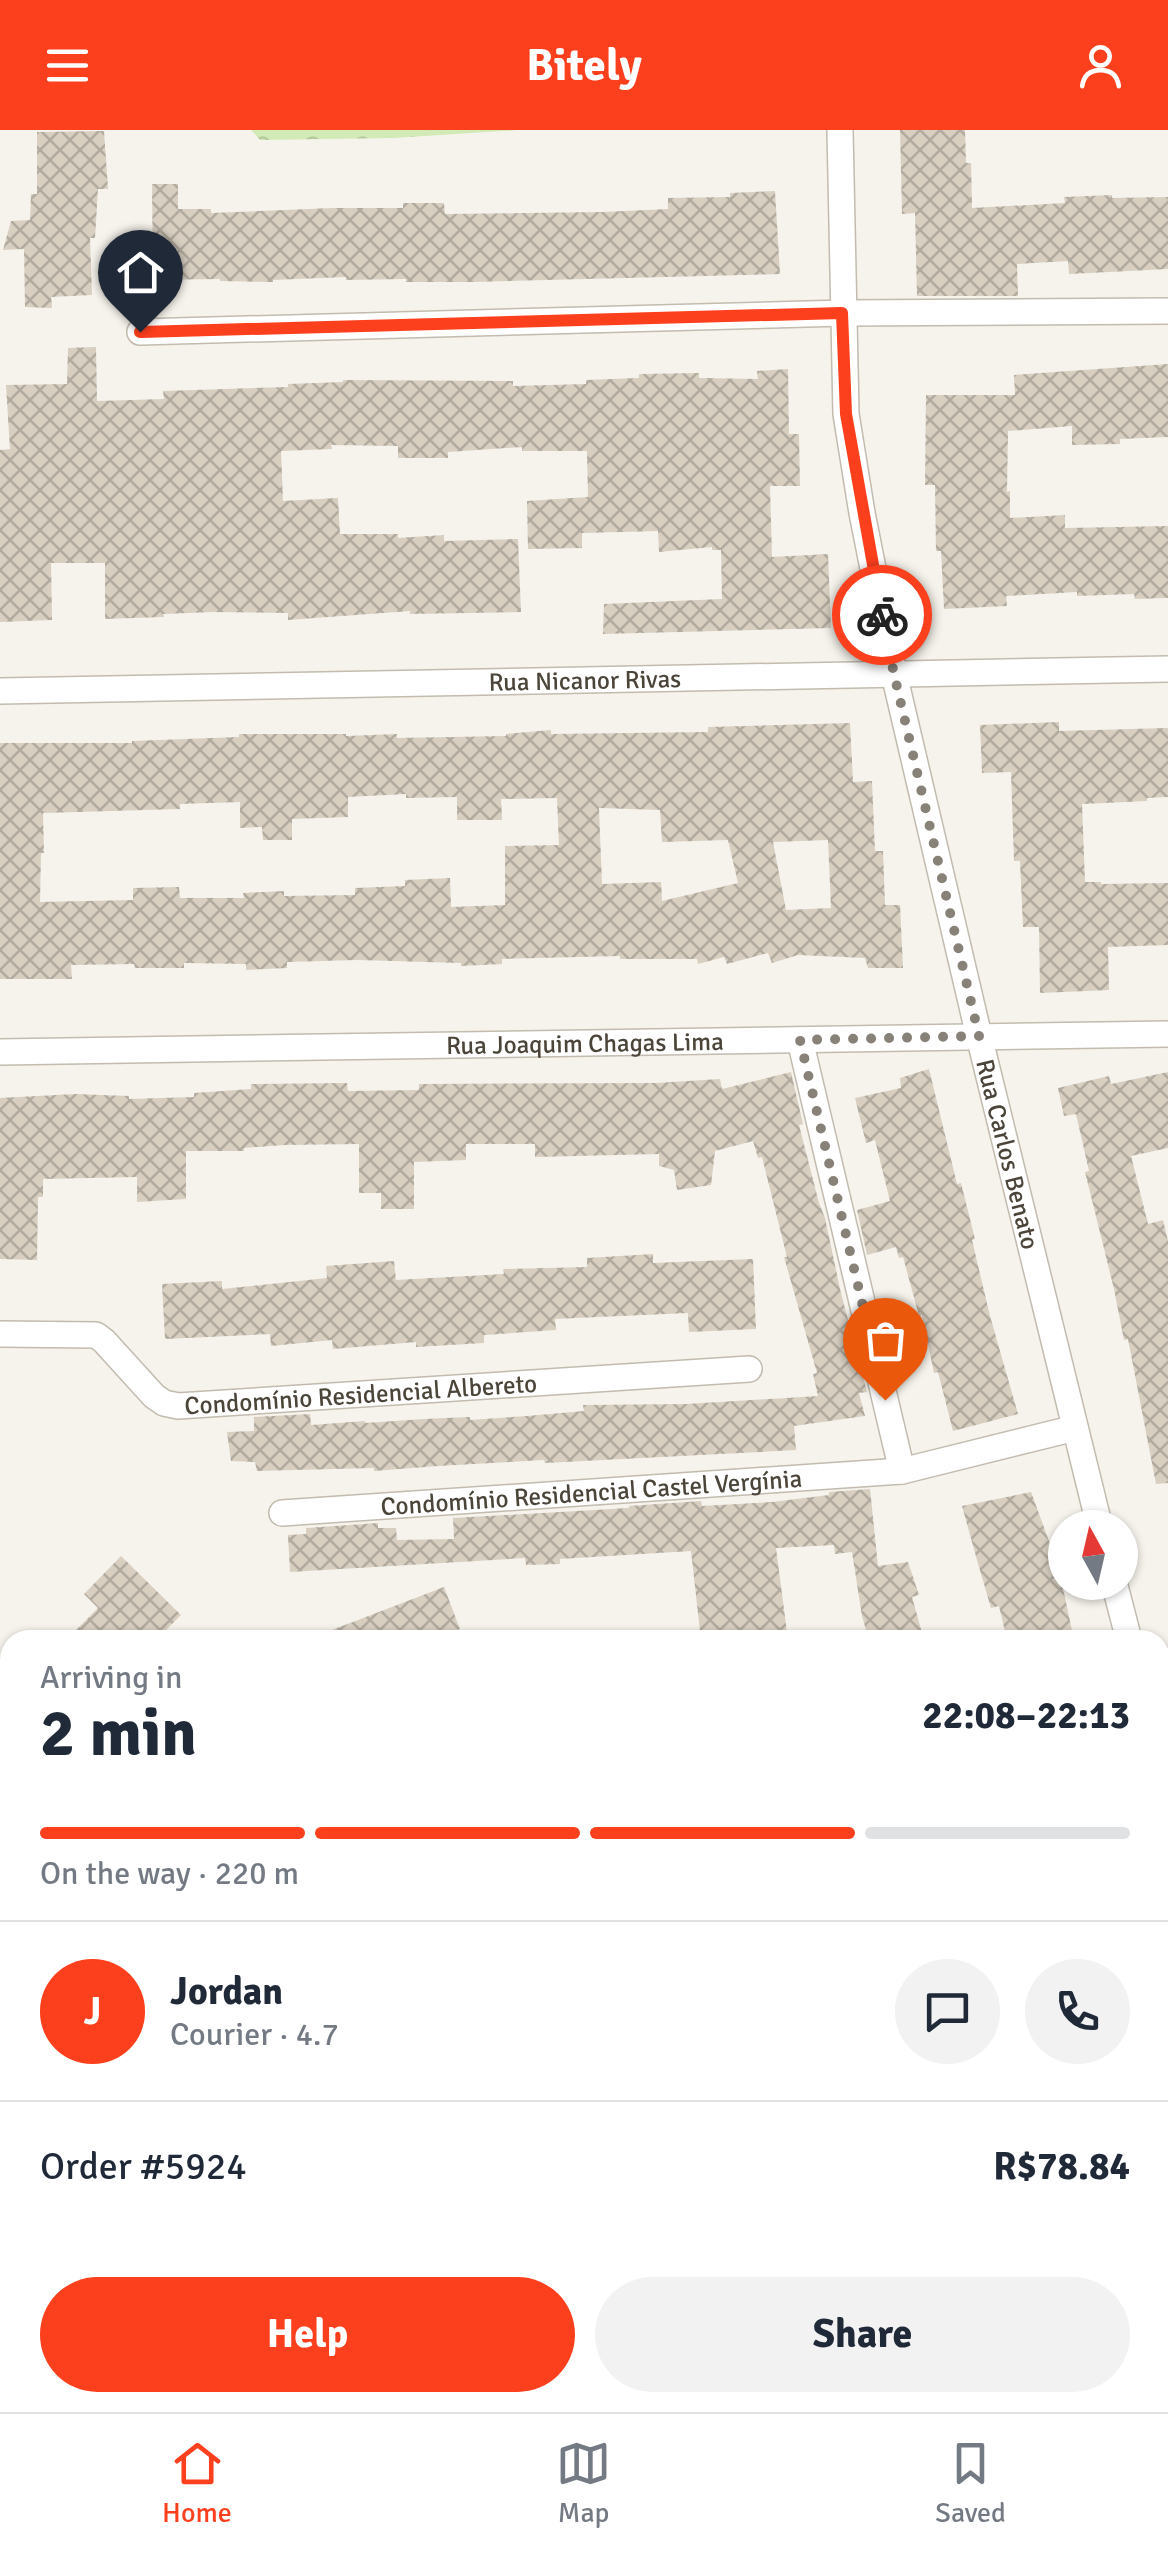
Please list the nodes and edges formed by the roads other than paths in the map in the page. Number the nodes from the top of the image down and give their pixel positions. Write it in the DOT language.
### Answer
graph roads {
  1 [pos="840,130"];
  2 [pos="1168,310"];
  3 [pos="842,313"];
  4 [pos="140,332"];
  5 [pos="1168,669"];
  6 [pos="894,674"];
  7 [pos="0,690"];
  8 [pos="1168,1034"];
  9 [pos="979,1036"];
  10 [pos="800,1040"];
  11 [pos="0,1052"];
  12 [pos="0,1334"];
  13 [pos="749,1369"];
  14 [pos="1075,1428"];
  15 [pos="902,1472"];
  16 [pos="1096,1510"];
  17 [pos="282,1513"];
  18 [pos="1118,1600"];
  19 [pos="1126,1630"];
  1 -- 3 [label="street, Rua Carlos Benato"];
  2 -- 3 [label="street"];
  3 -- 4 [label="street"];
  3 -- 6 [label="street, Rua Carlos Benato"];
  5 -- 6 [label="street, Rua Nicanor Rivas"];
  6 -- 7 [label="street, Rua Nicanor Rivas"];
  6 -- 9 [label="street, Rua Carlos Benato"];
  8 -- 9 [label="street, Rua Joaquim Chagas Lima"];
  9 -- 10 [label="street, Rua Joaquim Chagas Lima"];
  9 -- 14 [label="street, Rua Carlos Benato"];
  10 -- 11 [label="street, Rua Joaquim Chagas Lima"];
  10 -- 15 [label="street"];
  12 -- 13 [label="street, Condomínio Residencial Albereto"];
  14 -- 15 [label="street, Condomínio Residencial Castel Vergínia"];
  14 -- 16 [label="street, Rua Carlos Benato"];
  15 -- 17 [label="street, Condomínio Residencial Castel Vergínia"];
  18 -- 19 [label="street"];
}
